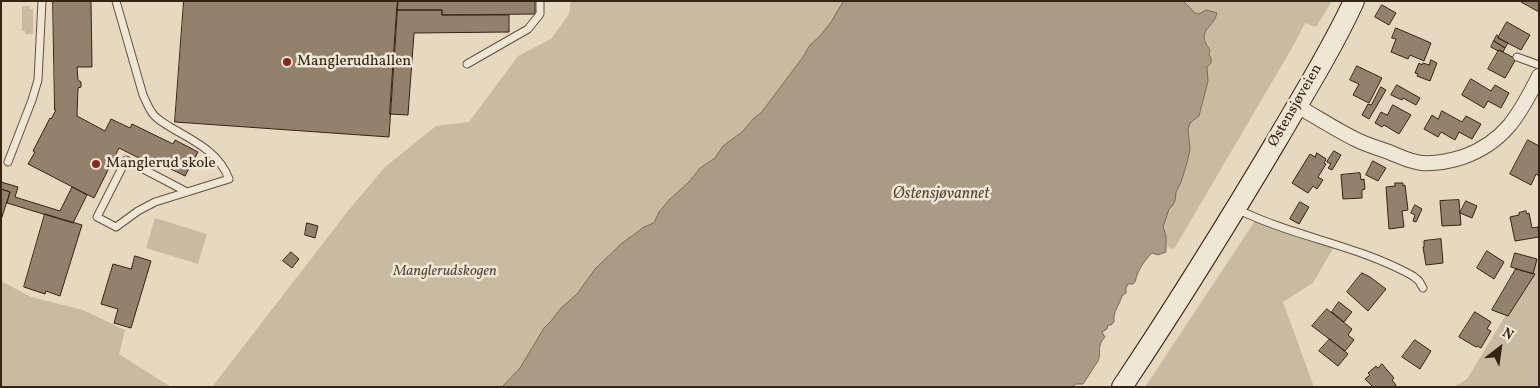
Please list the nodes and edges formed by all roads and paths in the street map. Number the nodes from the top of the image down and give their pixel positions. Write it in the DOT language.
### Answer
graph roads {
  1 [pos="42,1"];
  2 [pos="116,1"];
  3 [pos="540,1"];
  4 [pos="1354,1"];
  5 [pos="1517,57"];
  6 [pos="467,64"];
  7 [pos="1539,65"];
  8 [pos="1539,76"];
  9 [pos="1297,106"];
  10 [pos="8,162"];
  11 [pos="187,192"];
  12 [pos="1236,208"];
  13 [pos="1423,288"];
  14 [pos="1122,387"];
  1 -- 10 [label="lane"];
  2 -- 11 [label="lane"];
  3 -- 6 [label="lane"];
  4 -- 9 [label="main road, Østensjøveien"];
  5 -- 7 [label="lane"];
  8 -- 9 [label="street"];
  9 -- 12 [label="main road, Østensjøveien"];
  11 -- 11 [label="lane"];
  12 -- 13 [label="lane"];
  12 -- 14 [label="main road, Østensjøveien"];
}
